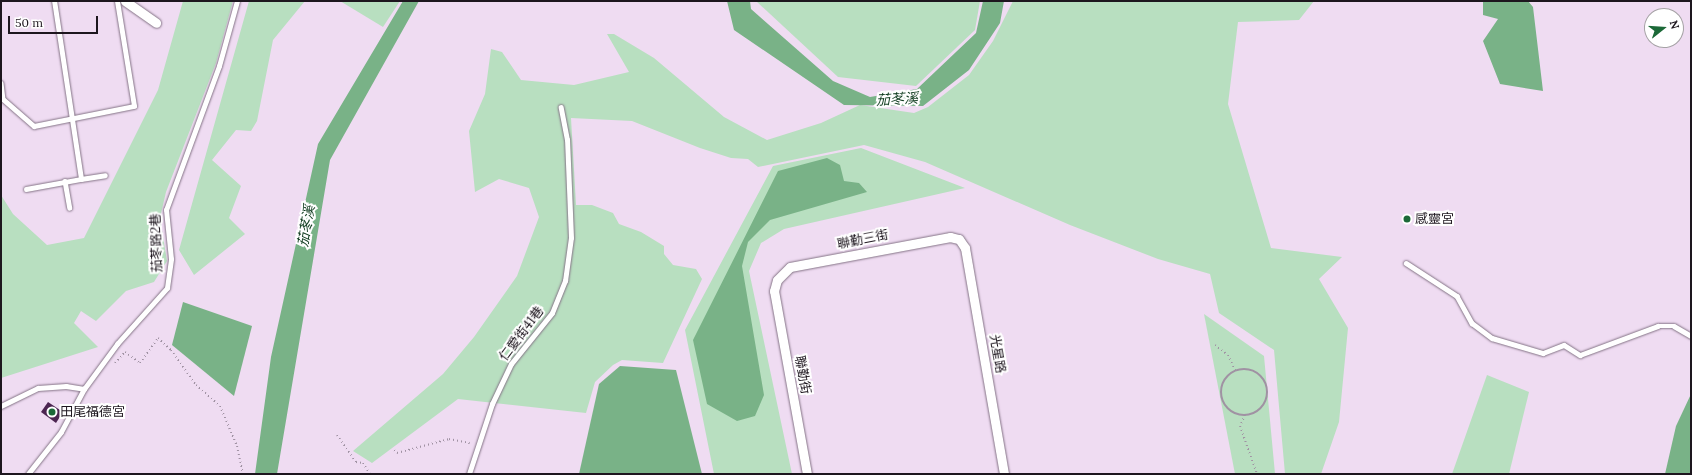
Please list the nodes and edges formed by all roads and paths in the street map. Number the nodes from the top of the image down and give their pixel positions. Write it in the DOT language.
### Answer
graph roads {
  1 [pos="54,1"];
  2 [pos="117,1"];
  3 [pos="124,1"];
  4 [pos="237,1"];
  5 [pos="156,23"];
  6 [pos="1,83"];
  7 [pos="561,108"];
  8 [pos="71,118"];
  9 [pos="105,175"];
  10 [pos="81,179"];
  11 [pos="65,181"];
  12 [pos="26,189"];
  13 [pos="70,208"];
  14 [pos="960,239"];
  15 [pos="1406,263"];
  16 [pos="777,280"];
  17 [pos="1691,336"];
  18 [pos="1216,345"];
  19 [pos="106,360"];
  20 [pos="1235,370"];
  21 [pos="84,389"];
  22 [pos="1,406"];
  23 [pos="1245,415"];
  24 [pos="337,434"];
  25 [pos="479,445"];
  26 [pos="394,450"];
  27 [pos="28,474"];
  28 [pos="243,474"];
  29 [pos="370,474"];
  30 [pos="469,474"];
  31 [pos="807,474"];
  32 [pos="1004,474"];
  33 [pos="1257,474"];
  1 -- 8 [label="lane"];
  2 -- 8 [label="lane"];
  3 -- 5 [label="street"];
  4 -- 19 [label="lane, 茄苳路2巷"];
  6 -- 8 [label="lane"];
  7 -- 25 [label="lane, 仁愛街41巷"];
  8 -- 10 [label="lane"];
  9 -- 10 [label="lane"];
  10 -- 11 [label="lane"];
  11 -- 12 [label="lane"];
  11 -- 13 [label="lane"];
  14 -- 16 [label="street, 聯勤三街"];
  14 -- 32 [label="street, 光星路"];
  15 -- 17 [label="lane"];
  16 -- 31 [label="street, 聯勤街"];
  18 -- 20 [label="path"];
  19 -- 21 [label="lane, 茄苳路2巷"];
  19 -- 28 [label="path"];
  20 -- 23 [label="path"];
  20 -- 23 [label="path"];
  21 -- 22 [label="lane"];
  21 -- 27 [label="lane, 茄苳路2巷"];
  23 -- 33 [label="path"];
  24 -- 29 [label="path"];
  25 -- 26 [label="path"];
  25 -- 30 [label="lane, 仁愛街41巷"];
}
